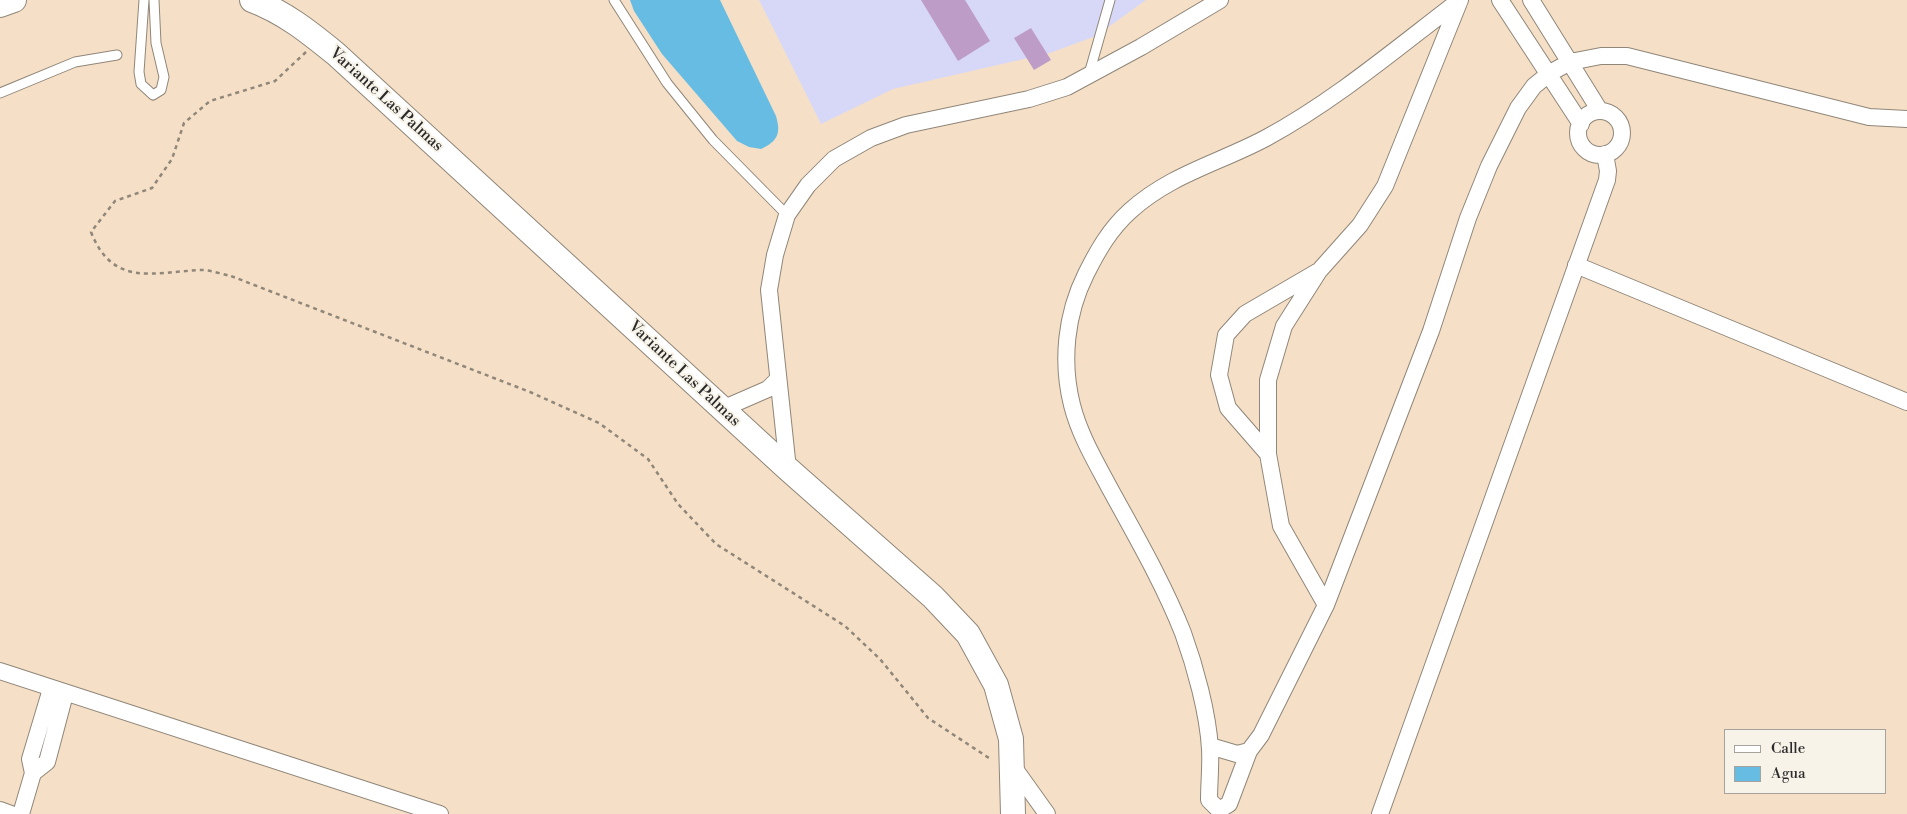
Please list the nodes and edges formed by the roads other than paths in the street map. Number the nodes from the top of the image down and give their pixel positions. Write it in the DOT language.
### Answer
graph roads {
  1 [pos="14,0"];
  2 [pos="144,0"];
  3 [pos="154,0"];
  4 [pos="252,0"];
  5 [pos="614,0"];
  6 [pos="1110,0"];
  7 [pos="1220,0"];
  8 [pos="1460,0"];
  9 [pos="1500,0"];
  10 [pos="1531,0"];
  11 [pos="0,5"];
  12 [pos="117,55"];
  13 [pos="1570,62"];
  14 [pos="1550,73"];
  15 [pos="1089,76"];
  16 [pos="0,93"];
  17 [pos="1600,111"];
  18 [pos="1907,119"];
  19 [pos="1581,124"];
  20 [pos="1605,154"];
  21 [pos="787,215"];
  22 [pos="1576,265"];
  23 [pos="1319,271"];
  24 [pos="778,379"];
  25 [pos="1907,402"];
  26 [pos="722,409"];
  27 [pos="1268,454"];
  28 [pos="788,470"];
  29 [pos="1326,605"];
  30 [pos="0,671"];
  31 [pos="58,691"];
  32 [pos="1210,746"];
  33 [pos="1249,751"];
  34 [pos="1012,769"];
  35 [pos="33,773"];
  36 [pos="0,810"];
  37 [pos="1014,812"];
  38 [pos="1045,813"];
  39 [pos="11,814"];
  40 [pos="21,814"];
  41 [pos="440,814"];
  42 [pos="1380,814"];
  1 -- 11 [label="main road"];
  2 -- 3 [label="lane"];
  4 -- 26 [label="main road, Variante Las Palmas"];
  5 -- 21 [label="lane"];
  6 -- 15 [label="lane"];
  7 -- 15 [label="street"];
  8 -- 23 [label="street"];
  8 -- 32 [label="street"];
  9 -- 14 [label="street"];
  10 -- 13 [label="street"];
  12 -- 16 [label="lane"];
  13 -- 14 [label="street"];
  13 -- 17 [label="street"];
  13 -- 18 [label="street"];
  14 -- 19 [label="street"];
  14 -- 29 [label="street"];
  15 -- 21 [label="street"];
  17 -- 19 [label="street"];
  17 -- 20 [label="street"];
  19 -- 20 [label="street"];
  20 -- 22 [label="street"];
  21 -- 24 [label="street"];
  22 -- 25 [label="street"];
  22 -- 42 [label="street"];
  23 -- 27 [label="street"];
  23 -- 27 [label="street"];
  24 -- 26 [label="street"];
  24 -- 28 [label="street"];
  26 -- 28 [label="main road, Variante Las Palmas"];
  27 -- 29 [label="street"];
  28 -- 34 [label="main road, Variante Las Palmas"];
  29 -- 33 [label="street"];
  30 -- 31 [label="street"];
  31 -- 35 [label="street"];
  31 -- 35 [label="street"];
  31 -- 41 [label="street"];
  32 -- 33 [label="street"];
  32 -- 33 [label="street"];
  34 -- 37 [label="main road, Variante Las Palmas"];
  34 -- 38 [label="street"];
  35 -- 40 [label="street"];
  36 -- 39 [label="street"];
  37 -- 38 [label="street"];
}
